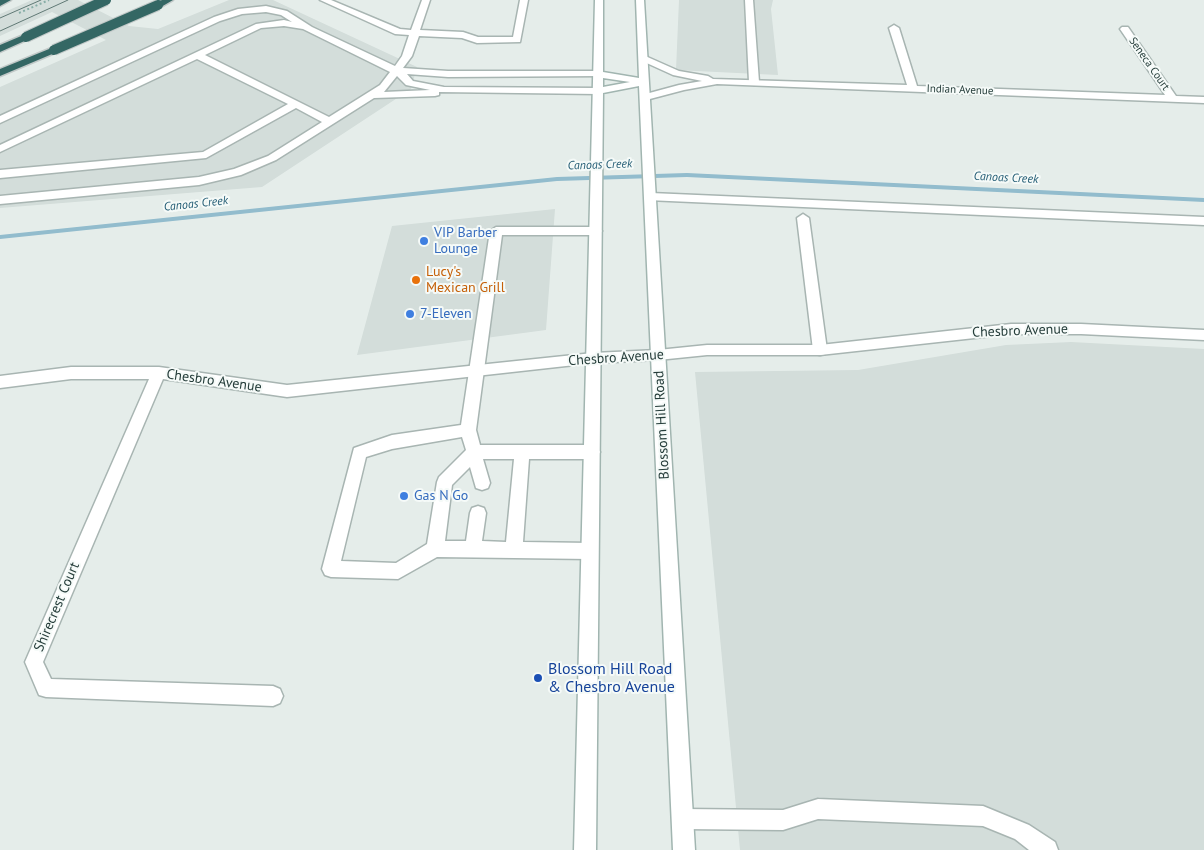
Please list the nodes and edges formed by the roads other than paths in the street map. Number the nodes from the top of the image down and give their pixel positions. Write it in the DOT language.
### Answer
graph roads {
  1 [pos="7,0"];
  2 [pos="106,0"];
  3 [pos="169,0"];
  4 [pos="324,0"];
  5 [pos="426,0"];
  6 [pos="524,0"];
  7 [pos="599,0"];
  8 [pos="640,0"];
  9 [pos="749,0"];
  10 [pos="0,3"];
  11 [pos="894,28"];
  12 [pos="309,29"];
  13 [pos="1125,29"];
  14 [pos="414,34"];
  15 [pos="0,49"];
  16 [pos="197,55"];
  17 [pos="644,58"];
  18 [pos="397,71"];
  19 [pos="0,73"];
  20 [pos="599,74"];
  21 [pos="717,81"];
  22 [pos="645,82"];
  23 [pos="754,82"];
  24 [pos="914,88"];
  25 [pos="444,90"];
  26 [pos="598,91"];
  27 [pos="369,96"];
  28 [pos="646,97"];
  29 [pos="1173,99"];
  30 [pos="1204,100"];
  31 [pos="296,104"];
  32 [pos="0,120"];
  33 [pos="329,121"];
  34 [pos="0,149"];
  35 [pos="0,174"];
  36 [pos="651,195"];
  37 [pos="0,200"];
  38 [pos="803,218"];
  39 [pos="1204,221"];
  40 [pos="596,231"];
  41 [pos="1204,335"];
  42 [pos="820,350"];
  43 [pos="658,355"];
  44 [pos="593,358"];
  45 [pos="477,370"];
  46 [pos="159,373"];
  47 [pos="0,382"];
  48 [pos="468,430"];
  49 [pos="474,452"];
  50 [pos="522,452"];
  51 [pos="592,452"];
  52 [pos="482,483"];
  53 [pos="478,513"];
  54 [pos="434,549"];
  55 [pos="473,550"];
  56 [pos="514,550"];
  57 [pos="590,551"];
  58 [pos="273,696"];
  59 [pos="682,820"];
  60 [pos="584,850"];
  61 [pos="684,850"];
  62 [pos="1047,850"];
  1 -- 10 [label="highway"];
  2 -- 15 [label="highway, bridge"];
  3 -- 19 [label="highway, bridge"];
  4 -- 14 [label="street"];
  5 -- 14 [label="street"];
  6 -- 14 [label="street"];
  7 -- 20 [label="street"];
  8 -- 17 [label="street, Blossom Hill Road"];
  9 -- 23 [label="street"];
  11 -- 24 [label="street"];
  12 -- 16 [label="street"];
  12 -- 18 [label="street"];
  12 -- 32 [label="street"];
  13 -- 29 [label="street, Seneca Court"];
  14 -- 18 [label="street"];
  16 -- 31 [label="street"];
  16 -- 34 [label="street"];
  17 -- 21 [label="street, Indian Avenue"];
  17 -- 22 [label="street, Blossom Hill Road"];
  18 -- 20 [label="street"];
  18 -- 25 [label="street"];
  18 -- 27 [label="street"];
  20 -- 22 [label="street"];
  20 -- 26 [label="street"];
  21 -- 23 [label="street, Indian Avenue"];
  21 -- 28 [label="street, Indian Avenue"];
  22 -- 26 [label="street"];
  22 -- 28 [label="street, Blossom Hill Road"];
  23 -- 24 [label="street, Indian Avenue"];
  24 -- 29 [label="street, Indian Avenue"];
  25 -- 26 [label="street"];
  25 -- 27 [label="street"];
  26 -- 40 [label="street"];
  27 -- 33 [label="street"];
  28 -- 36 [label="street, Blossom Hill Road"];
  29 -- 30 [label="street, Indian Avenue"];
  31 -- 33 [label="street"];
  31 -- 35 [label="street"];
  33 -- 37 [label="street"];
  36 -- 39 [label="street"];
  36 -- 43 [label="street, Blossom Hill Road"];
  38 -- 42 [label="street"];
  40 -- 44 [label="street"];
  40 -- 45 [label="street"];
  41 -- 42 [label="street, Chesbro Avenue"];
  42 -- 43 [label="street, Chesbro Avenue"];
  43 -- 44 [label="street, Chesbro Avenue"];
  43 -- 59 [label="street, Blossom Hill Road"];
  44 -- 45 [label="street, Chesbro Avenue"];
  44 -- 51 [label="street"];
  45 -- 46 [label="street, Chesbro Avenue"];
  45 -- 48 [label="street"];
  46 -- 47 [label="street, Chesbro Avenue"];
  46 -- 58 [label="street, Shirecrest Court"];
  48 -- 49 [label="street"];
  48 -- 54 [label="street"];
  49 -- 50 [label="street"];
  49 -- 52 [label="street"];
  49 -- 54 [label="street"];
  50 -- 51 [label="street"];
  50 -- 56 [label="street"];
  51 -- 57 [label="street"];
  53 -- 55 [label="street"];
  54 -- 55 [label="street"];
  55 -- 56 [label="street"];
  56 -- 57 [label="street"];
  57 -- 60 [label="street"];
  59 -- 61 [label="street, Blossom Hill Road"];
  59 -- 62 [label="street"];
}
